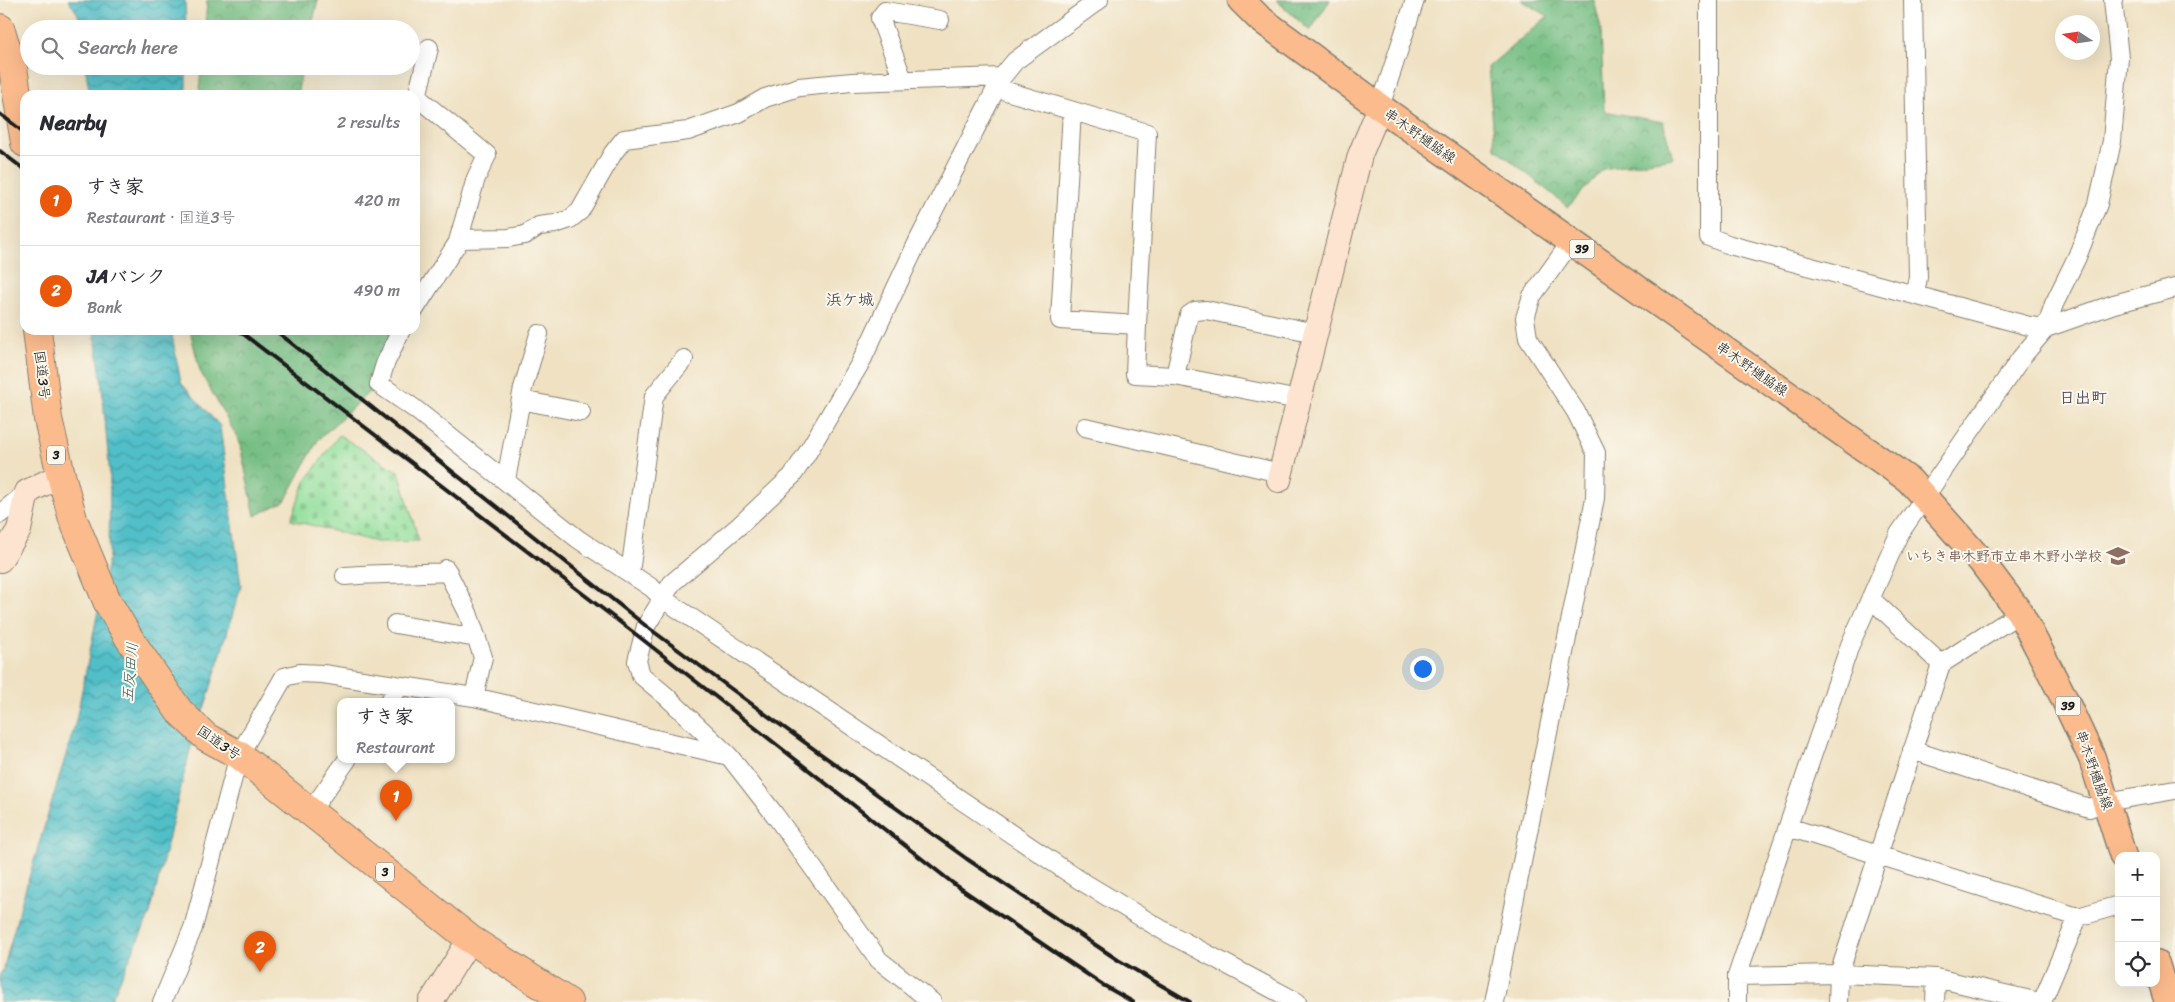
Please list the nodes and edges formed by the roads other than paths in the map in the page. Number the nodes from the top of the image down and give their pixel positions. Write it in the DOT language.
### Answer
graph roads {
  1 [pos="1099,0"];
  2 [pos="1241,0"];
  3 [pos="1415,0"];
  4 [pos="1709,0"];
  5 [pos="1913,0"];
  6 [pos="2113,0"];
  7 [pos="883,6"];
  8 [pos="940,20"];
  9 [pos="0,28"];
  10 [pos="429,48"];
  11 [pos="903,80"];
  12 [pos="999,82"];
  13 [pos="418,90"];
  14 [pos="420,98"];
  15 [pos="1380,107"];
  16 [pos="20,111"];
  17 [pos="1072,111"];
  18 [pos="1571,242"];
  19 [pos="457,244"];
  20 [pos="2175,288"];
  21 [pos="1916,295"];
  22 [pos="420,301"];
  23 [pos="1137,326"];
  24 [pos="2046,328"];
  25 [pos="1315,333"];
  26 [pos="539,334"];
  27 [pos="38,335"];
  28 [pos="399,335"];
  29 [pos="684,359"];
  30 [pos="1175,376"];
  31 [pos="521,400"];
  32 [pos="1299,400"];
  33 [pos="581,412"];
  34 [pos="1086,428"];
  35 [pos="61,475"];
  36 [pos="1280,477"];
  37 [pos="506,480"];
  38 [pos="27,492"];
  39 [pos="1924,496"];
  40 [pos="0,514"];
  41 [pos="0,560"];
  42 [pos="630,573"];
  43 [pos="345,576"];
  44 [pos="662,598"];
  45 [pos="1871,599"];
  46 [pos="2020,613"];
  47 [pos="395,624"];
  48 [pos="476,638"];
  49 [pos="1940,664"];
  50 [pos="400,686"];
  51 [pos="474,697"];
  52 [pos="392,698"];
  53 [pos="1912,750"];
  54 [pos="239,755"];
  55 [pos="729,756"];
  56 [pos="345,763"];
  57 [pos="2175,790"];
  58 [pos="2106,802"];
  59 [pos="310,812"];
  60 [pos="1788,826"];
  61 [pos="2122,852"];
  62 [pos="1878,855"];
  63 [pos="2115,906"];
  64 [pos="2078,917"];
  65 [pos="470,939"];
  66 [pos="1839,974"];
  67 [pos="1737,976"];
  68 [pos="1936,978"];
  69 [pos="162,1002"];
  70 [pos="431,1002"];
  71 [pos="568,1002"];
  72 [pos="932,1002"];
  73 [pos="1297,1002"];
  74 [pos="1494,1002"];
  75 [pos="1737,1002"];
  76 [pos="1838,1002"];
  77 [pos="1935,1002"];
  78 [pos="2040,1002"];
  1 -- 12 [label="street"];
  2 -- 15 [label="main road, 串木野樋脇線 / 39"];
  3 -- 15 [label="street"];
  4 -- 21 [label="street"];
  5 -- 21 [label="street"];
  6 -- 24 [label="street"];
  7 -- 8 [label="street"];
  7 -- 11 [label="street"];
  9 -- 16 [label="highway"];
  10 -- 13 [label="street"];
  11 -- 12 [label="street"];
  11 -- 19 [label="street"];
  12 -- 17 [label="street"];
  12 -- 44 [label="street"];
  14 -- 19 [label="street"];
  15 -- 18 [label="main road, 串木野樋脇線 / 39"];
  15 -- 25 [label="street"];
  17 -- 23 [label="street"];
  17 -- 23 [label="street"];
  18 -- 39 [label="main road, 串木野樋脇線 / 39"];
  18 -- 74 [label="street"];
  19 -- 22 [label="street"];
  20 -- 24 [label="street"];
  21 -- 24 [label="street"];
  23 -- 30 [label="street"];
  24 -- 39 [label="street"];
  25 -- 30 [label="street"];
  25 -- 32 [label="street"];
  26 -- 31 [label="street"];
  27 -- 35 [label="highway, 国道3号 / 3"];
  28 -- 37 [label="street"];
  29 -- 42 [label="street"];
  30 -- 32 [label="street"];
  31 -- 33 [label="street"];
  31 -- 37 [label="street"];
  32 -- 36 [label="street"];
  34 -- 36 [label="street"];
  35 -- 38 [label="street"];
  35 -- 54 [label="highway, 国道3号 / 3"];
  37 -- 42 [label="street"];
  38 -- 40 [label="street"];
  38 -- 41 [label="street"];
  39 -- 45 [label="street"];
  39 -- 46 [label="main road, 串木野樋脇線 / 39"];
  42 -- 44 [label="street"];
  43 -- 48 [label="street"];
  44 -- 55 [label="street"];
  44 -- 73 [label="street"];
  45 -- 49 [label="street"];
  45 -- 60 [label="street"];
  46 -- 49 [label="street"];
  46 -- 58 [label="main road, 串木野樋脇線 / 39"];
  47 -- 48 [label="street"];
  48 -- 51 [label="street"];
  49 -- 53 [label="street"];
  50 -- 51 [label="street"];
  50 -- 52 [label="street"];
  50 -- 54 [label="street"];
  51 -- 55 [label="street"];
  53 -- 58 [label="street"];
  53 -- 62 [label="street"];
  54 -- 59 [label="highway, 国道3号 / 3"];
  54 -- 69 [label="street"];
  55 -- 72 [label="street"];
  56 -- 59 [label="street"];
  57 -- 58 [label="street"];
  58 -- 61 [label="main road, 串木野樋脇線 / 39"];
  59 -- 65 [label="highway, 国道3号 / 3"];
  60 -- 62 [label="street"];
  60 -- 67 [label="street"];
  62 -- 64 [label="street"];
  62 -- 66 [label="street"];
  63 -- 64 [label="street"];
  64 -- 78 [label="street"];
  65 -- 70 [label="street"];
  65 -- 71 [label="highway, 国道3号 / 3"];
  66 -- 67 [label="street"];
  66 -- 68 [label="street"];
  66 -- 76 [label="street"];
  67 -- 75 [label="street"];
  68 -- 77 [label="street"];
  68 -- 78 [label="street"];
}
